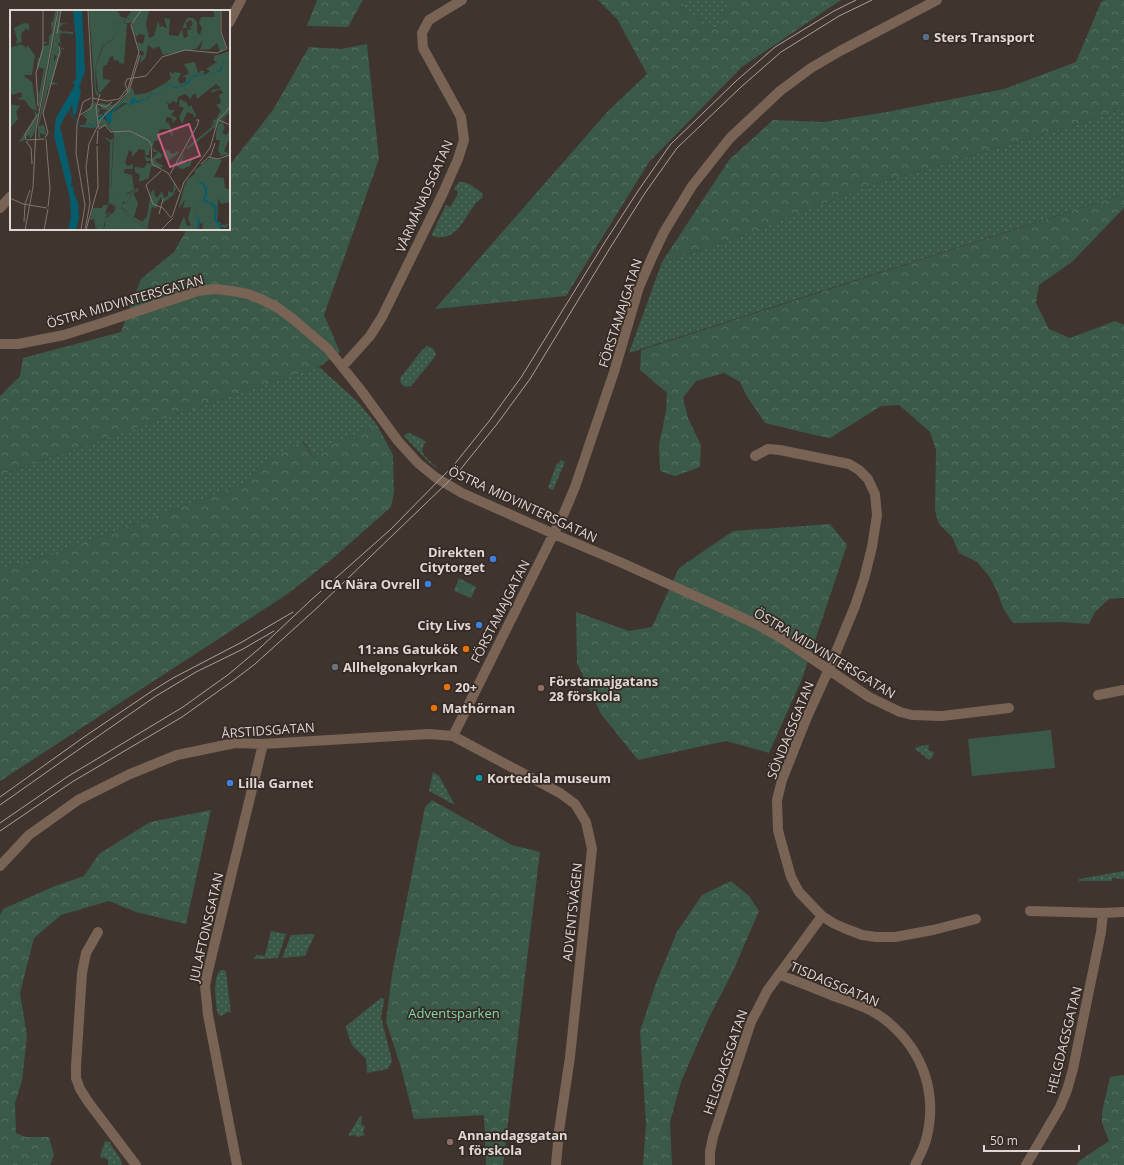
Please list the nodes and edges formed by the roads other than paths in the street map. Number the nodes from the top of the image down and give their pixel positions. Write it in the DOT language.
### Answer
graph roads {
  1 [pos="241,0"];
  2 [pos="462,0"];
  3 [pos="937,0"];
  4 [pos="230,21"];
  5 [pos="10,197"];
  6 [pos="0,208"];
  7 [pos="0,344"];
  8 [pos="343,366"];
  9 [pos="755,456"];
  10 [pos="554,534"];
  11 [pos="829,669"];
  12 [pos="1124,690"];
  13 [pos="1098,695"];
  14 [pos="1009,708"];
  15 [pos="453,736"];
  16 [pos="263,744"];
  17 [pos="0,866"];
  18 [pos="1030,911"];
  19 [pos="1124,912"];
  20 [pos="1102,913"];
  21 [pos="822,916"];
  22 [pos="976,919"];
  23 [pos="98,932"];
  24 [pos="780,975"];
  25 [pos="136,1165"];
  26 [pos="237,1165"];
  27 [pos="556,1165"];
  28 [pos="710,1165"];
  29 [pos="916,1165"];
  30 [pos="1026,1165"];
  1 -- 4 [label="street"];
  2 -- 8 [label="street, VÅRMÅNADSGATAN"];
  3 -- 10 [label="street, FÖRSTAMAJGATAN"];
  5 -- 6 [label="street"];
  7 -- 8 [label="street, ÖSTRA MIDVINTERSGATAN"];
  8 -- 10 [label="street, ÖSTRA MIDVINTERSGATAN"];
  9 -- 11 [label="street, SÖNDAGSGATAN"];
  10 -- 11 [label="street, ÖSTRA MIDVINTERSGATAN"];
  10 -- 15 [label="street, FÖRSTAMAJGATAN"];
  11 -- 14 [label="street, ÖSTRA MIDVINTERSGATAN"];
  11 -- 21 [label="street, SÖNDAGSGATAN"];
  12 -- 13 [label="street"];
  15 -- 16 [label="street, ÅRSTIDSGATAN"];
  15 -- 27 [label="street, ADVENTSVÄGEN"];
  16 -- 17 [label="street, ÅRSTIDSGATAN"];
  16 -- 26 [label="street, JULAFTONSGATAN"];
  18 -- 20 [label="street"];
  19 -- 20 [label="street"];
  20 -- 30 [label="street, HELGDAGSGATAN"];
  21 -- 22 [label="street, SÖNDAGSGATAN"];
  21 -- 24 [label="street, HELGDAGSGATAN"];
  23 -- 25 [label="street"];
  24 -- 28 [label="street, HELGDAGSGATAN"];
  24 -- 29 [label="street, TISDAGSGATAN"];
}
